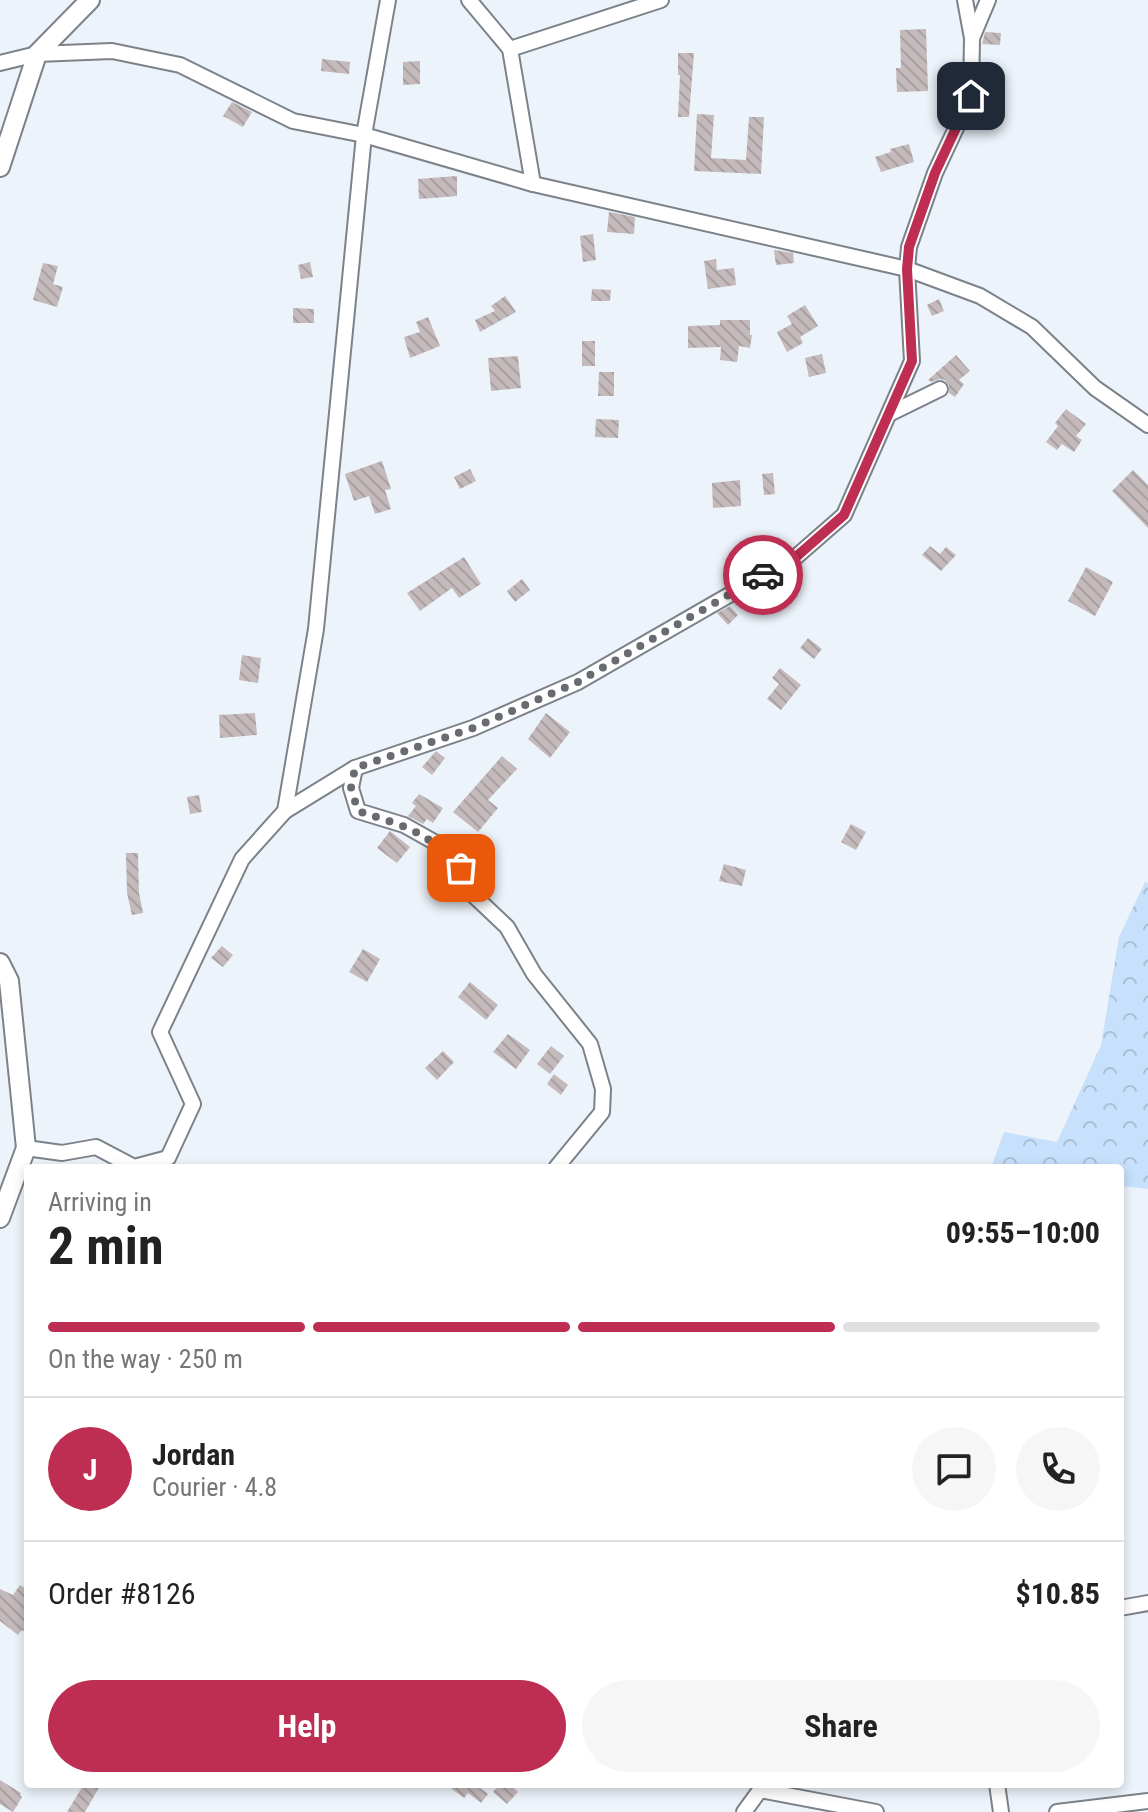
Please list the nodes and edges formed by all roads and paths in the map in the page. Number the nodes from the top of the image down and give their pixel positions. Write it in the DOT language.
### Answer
graph roads {
  1 [pos="388,0"];
  2 [pos="469,0"];
  3 [pos="661,0"];
  4 [pos="965,0"];
  5 [pos="988,0"];
  6 [pos="79,4"];
  7 [pos="972,38"];
  8 [pos="510,49"];
  9 [pos="37,54"];
  10 [pos="0,63"];
  11 [pos="364,135"];
  12 [pos="0,167"];
  13 [pos="533,184"];
  14 [pos="907,269"];
  15 [pos="940,389"];
  16 [pos="889,414"];
  17 [pos="1148,425"];
  18 [pos="355,768"];
  19 [pos="285,811"];
  20 [pos="0,963"];
  21 [pos="26,1148"];
  22 [pos="128,1164"];
  23 [pos="145,1164"];
  24 [pos="559,1164"];
  25 [pos="0,1218"];
  26 [pos="1148,1603"];
  27 [pos="1124,1607"];
  28 [pos="998,1788"];
  29 [pos="1148,1801"];
  30 [pos="744,1812"];
  31 [pos="876,1812"];
  32 [pos="1001,1812"];
  33 [pos="1057,1812"];
  1 -- 11 [label="street"];
  2 -- 8 [label="street"];
  3 -- 8 [label="street"];
  4 -- 7 [label="street"];
  5 -- 7 [label="street"];
  6 -- 9 [label="street"];
  7 -- 14 [label="street"];
  8 -- 13 [label="street"];
  9 -- 10 [label="street"];
  9 -- 11 [label="street"];
  9 -- 12 [label="street"];
  11 -- 13 [label="street"];
  11 -- 19 [label="street"];
  13 -- 14 [label="street"];
  14 -- 16 [label="street"];
  14 -- 17 [label="street"];
  15 -- 16 [label="street"];
  16 -- 18 [label="street"];
  18 -- 19 [label="street"];
  18 -- 24 [label="street"];
  19 -- 23 [label="street"];
  20 -- 21 [label="street"];
  21 -- 22 [label="street"];
  21 -- 25 [label="street"];
  26 -- 27 [label="street"];
  28 -- 32 [label="street"];
  29 -- 33 [label="street"];
  30 -- 31 [label="street"];
}
